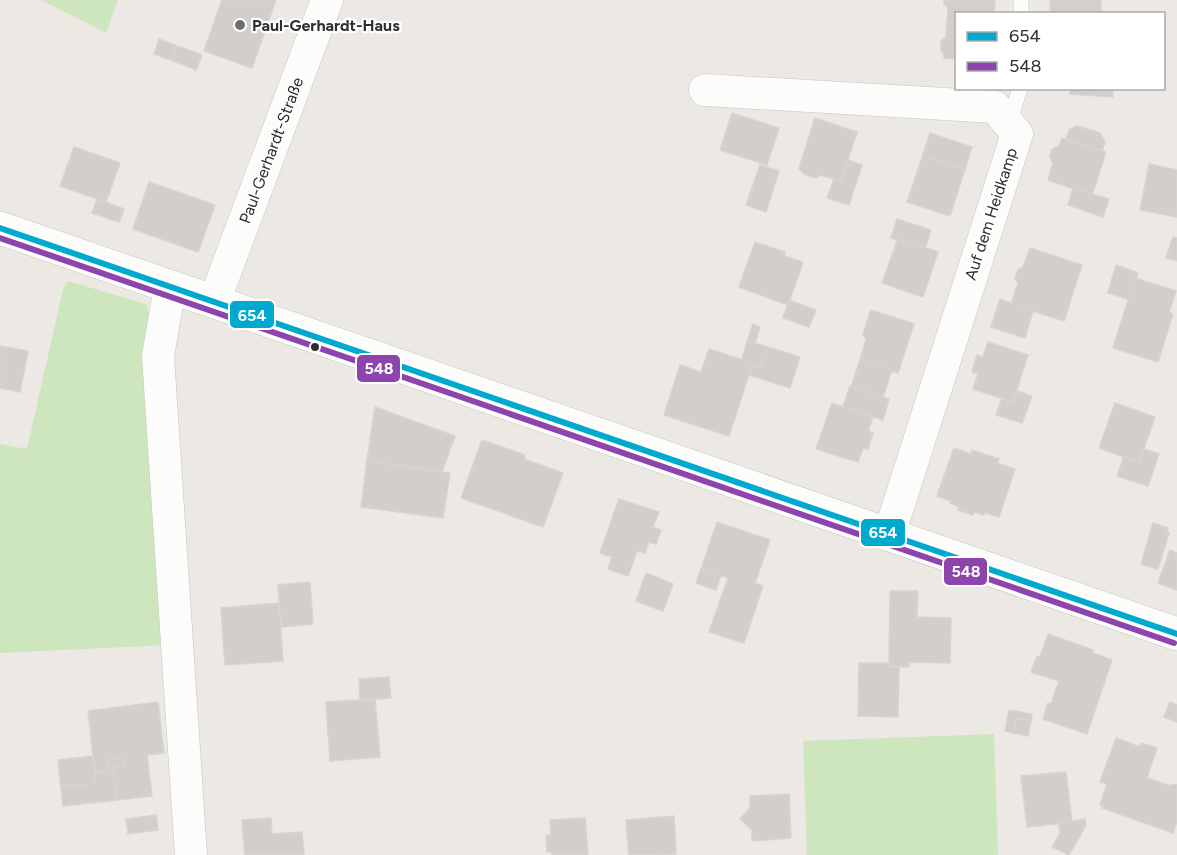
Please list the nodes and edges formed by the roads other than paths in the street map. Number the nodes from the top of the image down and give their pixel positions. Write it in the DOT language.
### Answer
graph roads {
  1 [pos="327,0"];
  2 [pos="705,90"];
  3 [pos="1019,90"];
  4 [pos="1009,124"];
  5 [pos="0,228"];
  6 [pos="170,287"];
  7 [pos="214,302"];
  8 [pos="889,535"];
  9 [pos="1177,634"];
  10 [pos="191,855"];
  1 -- 7 [label="street, Paul-Gerhardt-Straße"];
  2 -- 4 [label="street, Auf dem Heidkamp"];
  3 -- 4 [label="lane"];
  4 -- 8 [label="street, Auf dem Heidkamp"];
  5 -- 6 [label="main road"];
  6 -- 7 [label="main road"];
  6 -- 10 [label="street"];
  7 -- 8 [label="main road"];
  8 -- 9 [label="main road"];
}
